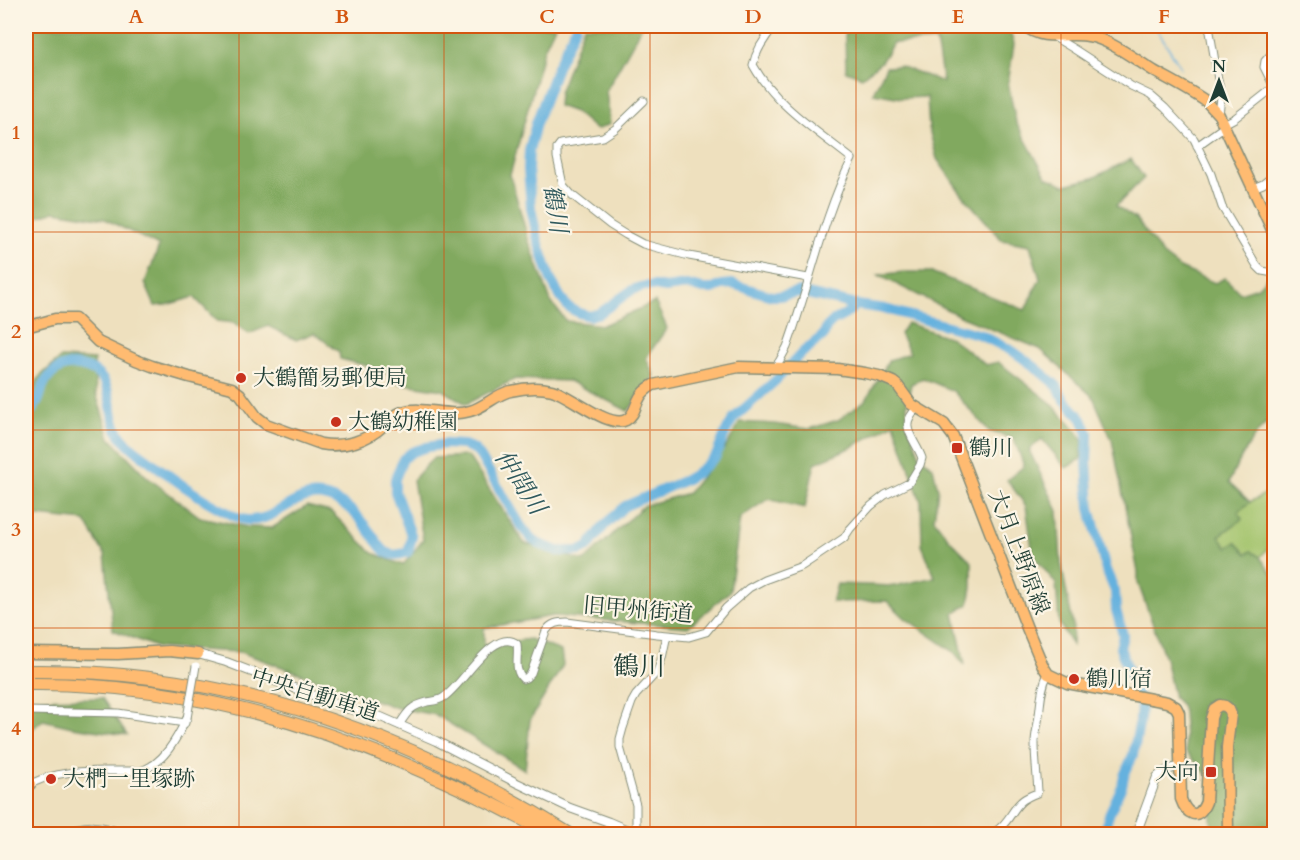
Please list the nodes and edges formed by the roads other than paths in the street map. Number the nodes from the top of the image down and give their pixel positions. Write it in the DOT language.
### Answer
graph roads {
  1 [pos="763,26"];
  2 [pos="775,26"];
  3 [pos="1025,26"];
  4 [pos="1209,26"];
  5 [pos="768,33"];
  6 [pos="1052,36"];
  7 [pos="1275,51"];
  8 [pos="644,101"];
  9 [pos="1223,122"];
  10 [pos="1197,147"];
  11 [pos="1275,175"];
  12 [pos="1253,188"];
  13 [pos="1275,234"];
  14 [pos="1275,273"];
  15 [pos="808,278"];
  16 [pos="26,327"];
  17 [pos="778,367"];
  18 [pos="917,408"];
  19 [pos="667,635"];
  20 [pos="26,652"];
  21 [pos="198,654"];
  22 [pos="26,671"];
  23 [pos="1048,674"];
  24 [pos="26,684"];
  25 [pos="26,711"];
  26 [pos="186,721"];
  27 [pos="399,725"];
  28 [pos="1180,767"];
  29 [pos="27,783"];
  30 [pos="996,831"];
  31 [pos="65,834"];
  32 [pos="122,834"];
  33 [pos="549,834"];
  34 [pos="570,834"];
  35 [pos="636,834"];
  36 [pos="1136,834"];
  37 [pos="1228,834"];
  1 -- 5 [label="street"];
  2 -- 5 [label="street"];
  3 -- 6 [label="main road"];
  4 -- 9 [label="street"];
  5 -- 15 [label="street"];
  6 -- 9 [label="main road"];
  6 -- 10 [label="street"];
  7 -- 9 [label="street"];
  8 -- 15 [label="street"];
  9 -- 10 [label="street"];
  9 -- 12 [label="main road"];
  10 -- 14 [label="street"];
  11 -- 12 [label="street"];
  12 -- 13 [label="main road"];
  15 -- 17 [label="street"];
  16 -- 17 [label="main road, 大月上野原線"];
  17 -- 18 [label="main road, 大月上野原線"];
  18 -- 19 [label="street, 旧甲州街道"];
  18 -- 23 [label="main road, 大月上野原線"];
  19 -- 27 [label="street, 旧甲州街道"];
  19 -- 35 [label="street"];
  20 -- 21 [label="main road"];
  21 -- 26 [label="street, bridge"];
  21 -- 27 [label="street"];
  22 -- 34 [label="highway, 中央自動車道"];
  23 -- 28 [label="main road"];
  23 -- 30 [label="street"];
  24 -- 33 [label="highway, 中央自動車道"];
  25 -- 26 [label="street"];
  26 -- 29 [label="street"];
  27 -- 35 [label="street"];
  28 -- 36 [label="street"];
  28 -- 37 [label="main road"];
  31 -- 32 [label="street"];
}
